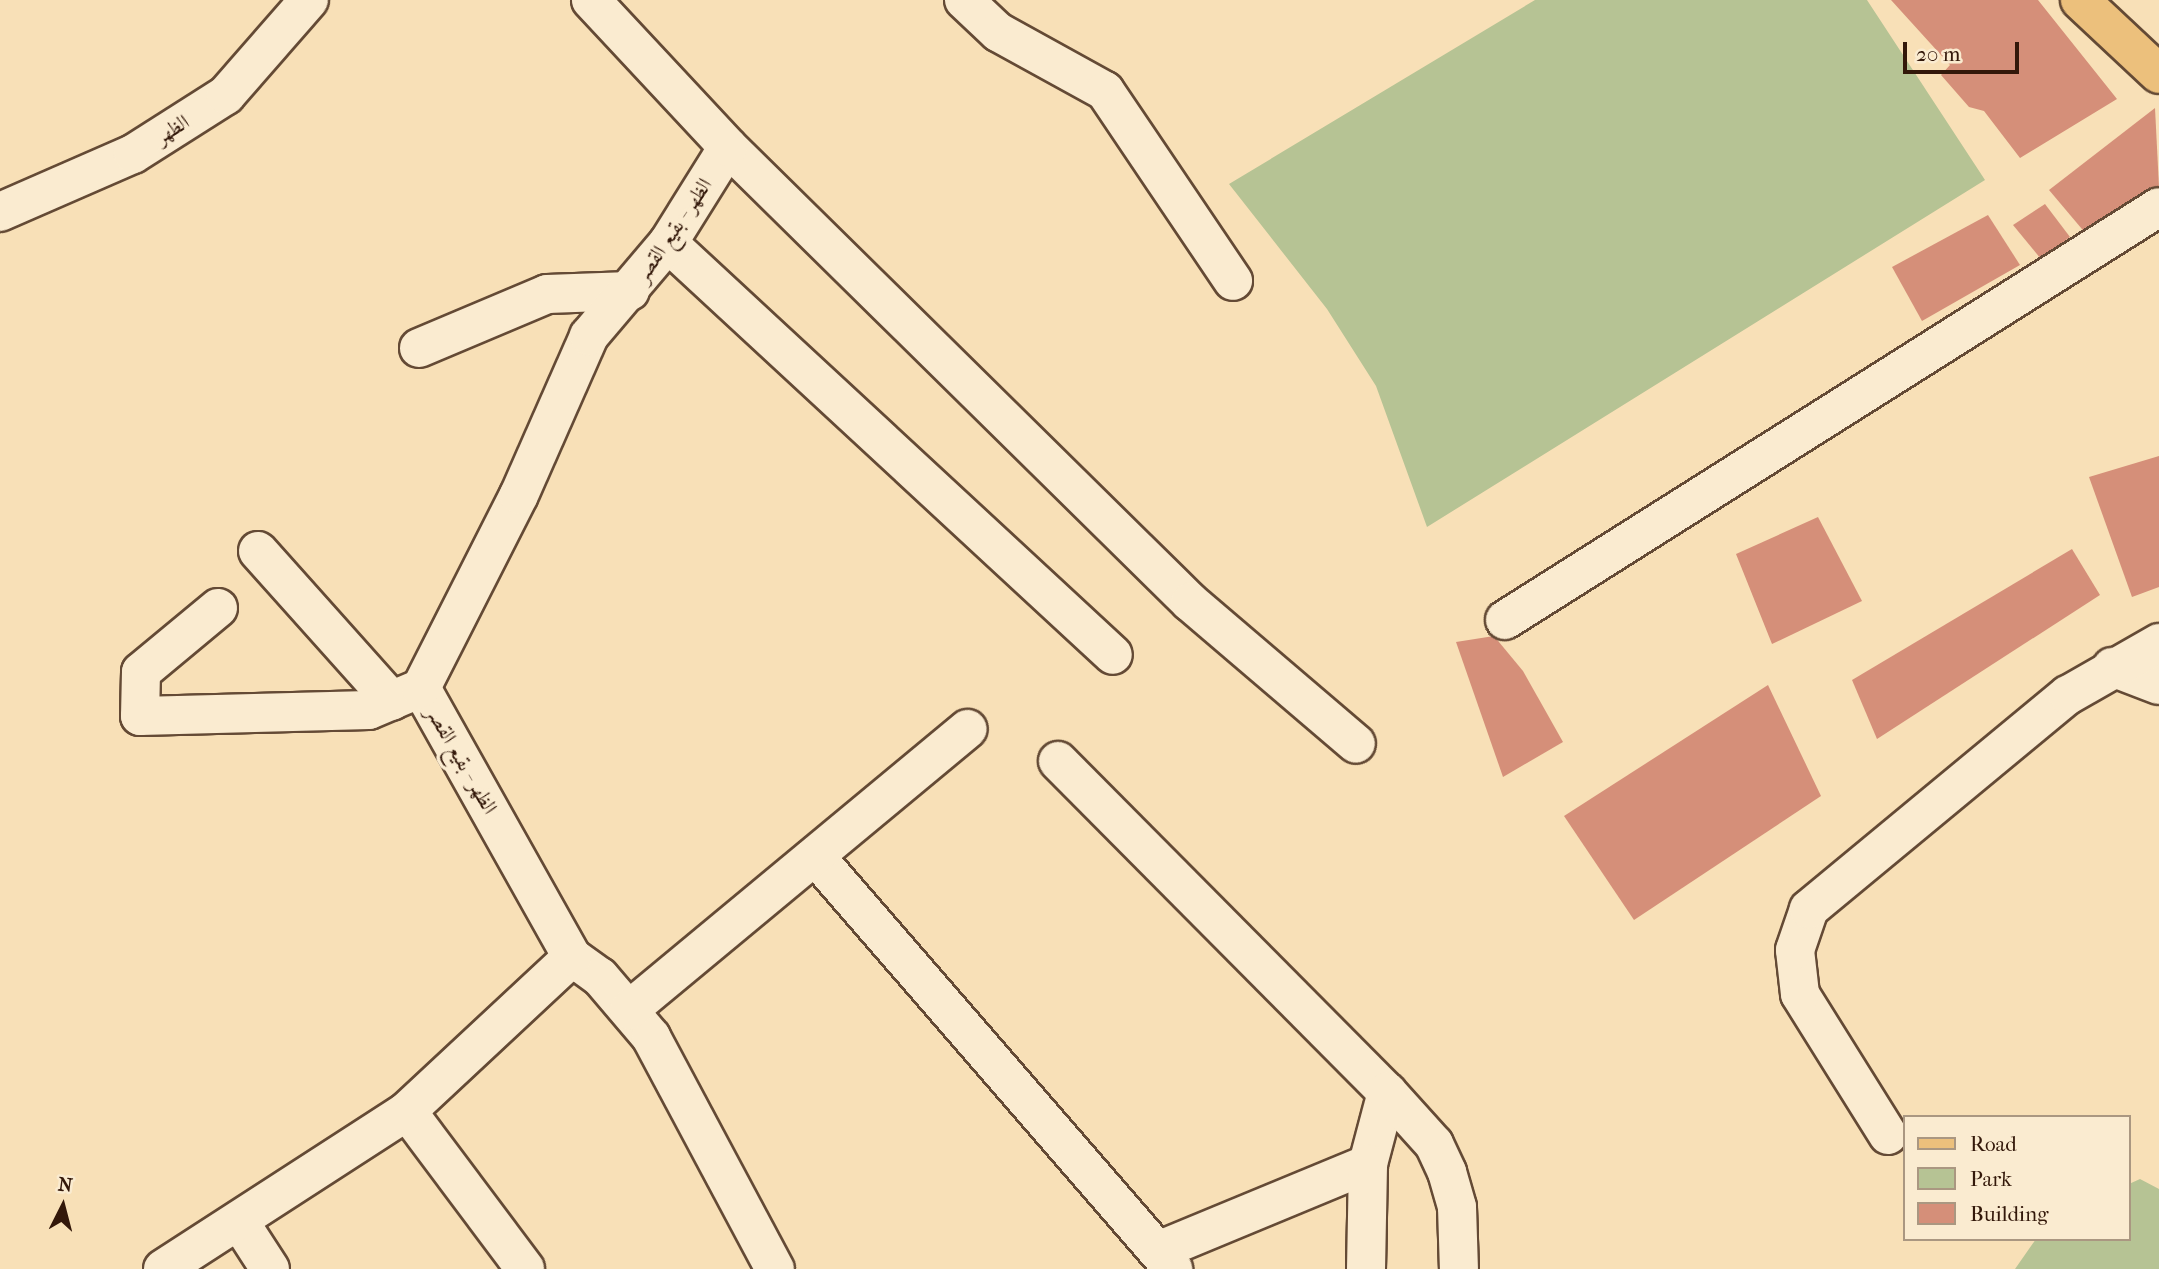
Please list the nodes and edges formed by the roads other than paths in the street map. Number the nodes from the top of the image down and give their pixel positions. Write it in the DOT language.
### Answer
graph roads {
  1 [pos="309,0"];
  2 [pos="591,0"];
  3 [pos="964,0"];
  4 [pos="2080,0"];
  5 [pos="2159,74"];
  6 [pos="728,147"];
  7 [pos="2159,207"];
  8 [pos="0,212"];
  9 [pos="668,243"];
  10 [pos="1233,281"];
  11 [pos="630,291"];
  12 [pos="419,348"];
  13 [pos="258,551"];
  14 [pos="219,608"];
  15 [pos="1505,620"];
  16 [pos="2159,643"];
  17 [pos="1113,655"];
  18 [pos="2112,667"];
  19 [pos="2159,685"];
  20 [pos="407,695"];
  21 [pos="968,729"];
  22 [pos="1356,744"];
  23 [pos="1058,761"];
  24 [pos="814,856"];
  25 [pos="572,957"];
  26 [pos="629,1010"];
  27 [pos="1387,1092"];
  28 [pos="407,1111"];
  29 [pos="1888,1135"];
  30 [pos="1368,1164"];
  31 [pos="239,1221"];
  32 [pos="1166,1260"];
  33 [pos="163,1269"];
  34 [pos="270,1269"];
  35 [pos="525,1269"];
  36 [pos="775,1269"];
  37 [pos="1366,1269"];
  38 [pos="1459,1269"];
  1 -- 8 [label="street, الظهر"];
  2 -- 6 [label="street"];
  3 -- 10 [label="street"];
  4 -- 5 [label="main road"];
  6 -- 9 [label="street, الظهر - بقيع القصر"];
  6 -- 22 [label="street"];
  7 -- 15 [label="street"];
  9 -- 11 [label="street, الظهر - بقيع القصر"];
  9 -- 17 [label="street"];
  11 -- 12 [label="street"];
  11 -- 20 [label="street, الظهر - بقيع القصر"];
  13 -- 20 [label="street"];
  14 -- 20 [label="street"];
  16 -- 18 [label="street"];
  18 -- 19 [label="street"];
  18 -- 29 [label="street"];
  20 -- 25 [label="street, الظهر - بقيع القصر"];
  21 -- 24 [label="street"];
  23 -- 27 [label="street"];
  24 -- 26 [label="street"];
  24 -- 32 [label="street"];
  25 -- 26 [label="street, الظهر - بقيع القصر"];
  25 -- 28 [label="street"];
  26 -- 36 [label="street, الظهر - بقيع القصر"];
  27 -- 30 [label="street"];
  27 -- 38 [label="street"];
  28 -- 31 [label="street"];
  28 -- 35 [label="street"];
  30 -- 32 [label="street"];
  30 -- 37 [label="street"];
  31 -- 33 [label="street"];
  31 -- 34 [label="street"];
}
